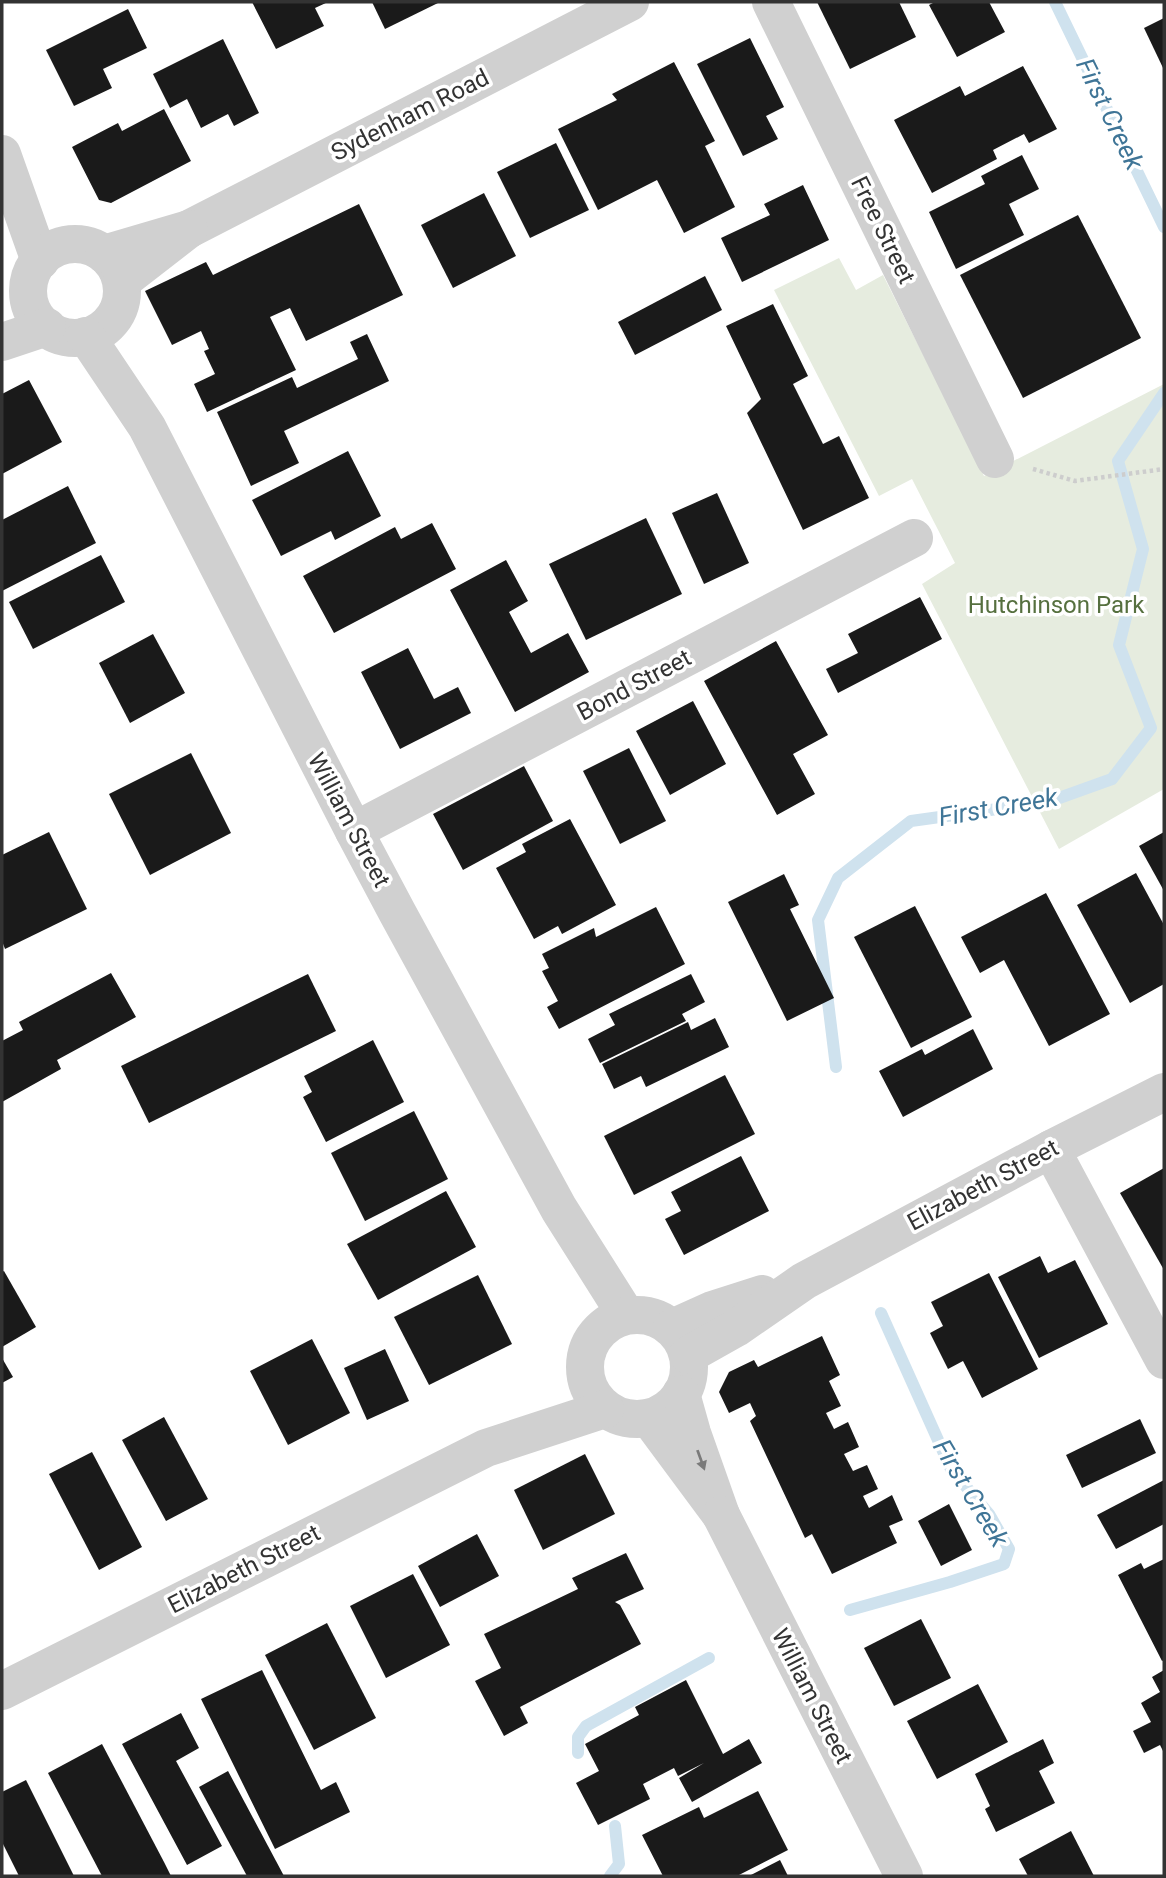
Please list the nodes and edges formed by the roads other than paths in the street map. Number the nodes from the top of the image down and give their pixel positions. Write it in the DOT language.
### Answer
graph roads {
  1 [pos="630,2"];
  2 [pos="771,2"];
  3 [pos="4,158"];
  4 [pos="53,252"];
  5 [pos="113,267"];
  6 [pos="26,318"];
  7 [pos="99,328"];
  8 [pos="2,342"];
  9 [pos="995,458"];
  10 [pos="914,538"];
  11 [pos="354,831"];
  12 [pos="1164,1092"];
  13 [pos="1051,1149"];
  14 [pos="614,1323"];
  15 [pos="680,1341"];
  16 [pos="1164,1360"];
  17 [pos="596,1393"];
  18 [pos="681,1394"];
  19 [pos="649,1418"];
  20 [pos="721,1515"];
  21 [pos="2,1691"];
  22 [pos="904,1876"];
  1 -- 5 [label="street, Sydenham Road"];
  2 -- 9 [label="street, Free Street"];
  3 -- 4 [label="street"];
  4 -- 5 [label="street"];
  4 -- 6 [label="street"];
  5 -- 7 [label="street"];
  6 -- 7 [label="street"];
  6 -- 8 [label="street"];
  7 -- 11 [label="street, William Street"];
  10 -- 11 [label="street, Bond Street"];
  11 -- 14 [label="street, William Street"];
  12 -- 13 [label="street, Elizabeth Street"];
  13 -- 15 [label="street, Elizabeth Street"];
  13 -- 16 [label="street"];
  14 -- 15 [label="street"];
  14 -- 17 [label="street"];
  15 -- 18 [label="street"];
  17 -- 19 [label="street"];
  17 -- 21 [label="street, Elizabeth Street"];
  18 -- 19 [label="street"];
  18 -- 20 [label="street, William Street, one-way"];
  19 -- 20 [label="street, William Street"];
  20 -- 22 [label="street, William Street"];
}
